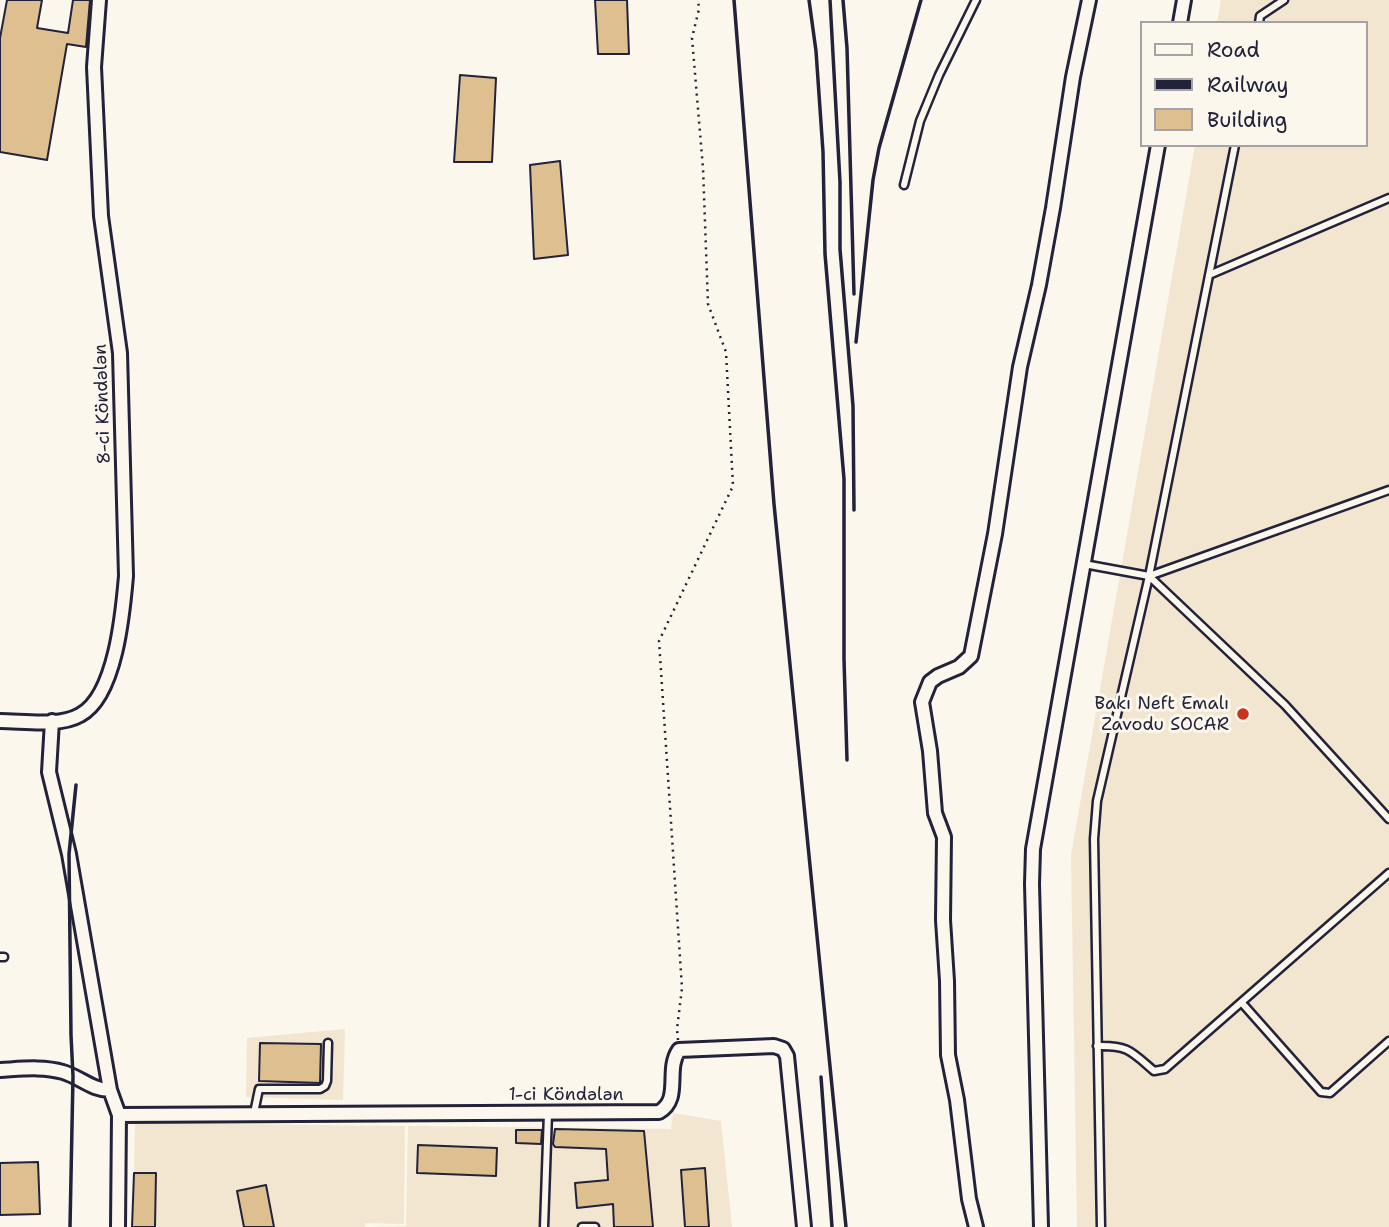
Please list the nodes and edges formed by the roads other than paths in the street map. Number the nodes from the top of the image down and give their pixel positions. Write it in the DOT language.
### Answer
graph roads {
  1 [pos="99,0"];
  2 [pos="976,0"];
  3 [pos="1089,0"];
  4 [pos="1184,0"];
  5 [pos="1284,0"];
  6 [pos="1180,21"];
  7 [pos="1259,21"];
  8 [pos="1158,147"];
  9 [pos="1235,147"];
  10 [pos="904,186"];
  11 [pos="1389,198"];
  12 [pos="1209,275"];
  13 [pos="1389,490"];
  14 [pos="1084,564"];
  15 [pos="1149,576"];
  16 [pos="0,721"];
  17 [pos="52,721"];
  18 [pos="1389,819"];
  19 [pos="1389,873"];
  20 [pos="1241,1003"];
  21 [pos="1389,1041"];
  22 [pos="328,1043"];
  23 [pos="1097,1046"];
  24 [pos="0,1070"];
  25 [pos="110,1090"];
  26 [pos="548,1113"];
  27 [pos="254,1114"];
  28 [pos="119,1115"];
  29 [pos="118,1227"];
  30 [pos="544,1227"];
  31 [pos="582,1227"];
  32 [pos="595,1227"];
  33 [pos="804,1227"];
  34 [pos="976,1227"];
  35 [pos="1041,1227"];
  36 [pos="1101,1227"];
  1 -- 17 [label="street, 8-ci Köndələn"];
  2 -- 10 [label="lane"];
  3 -- 34 [label="street"];
  4 -- 6 [label="street"];
  5 -- 7 [label="lane"];
  8 -- 14 [label="street"];
  9 -- 12 [label="lane"];
  11 -- 12 [label="lane"];
  12 -- 15 [label="lane"];
  13 -- 15 [label="lane"];
  14 -- 15 [label="lane"];
  14 -- 35 [label="street"];
  15 -- 18 [label="lane"];
  15 -- 23 [label="lane"];
  16 -- 17 [label="street, 8-ci Köndələn"];
  17 -- 25 [label="street"];
  19 -- 20 [label="lane"];
  20 -- 21 [label="lane"];
  20 -- 23 [label="lane"];
  22 -- 27 [label="lane"];
  23 -- 36 [label="lane"];
  24 -- 25 [label="street"];
  25 -- 28 [label="street"];
  26 -- 27 [label="street, 1-ci Köndələn"];
  26 -- 30 [label="lane"];
  26 -- 33 [label="street, 1-ci Köndələn"];
  27 -- 28 [label="street, 1-ci Köndələn"];
  28 -- 29 [label="street"];
  31 -- 32 [label="lane"];
}
